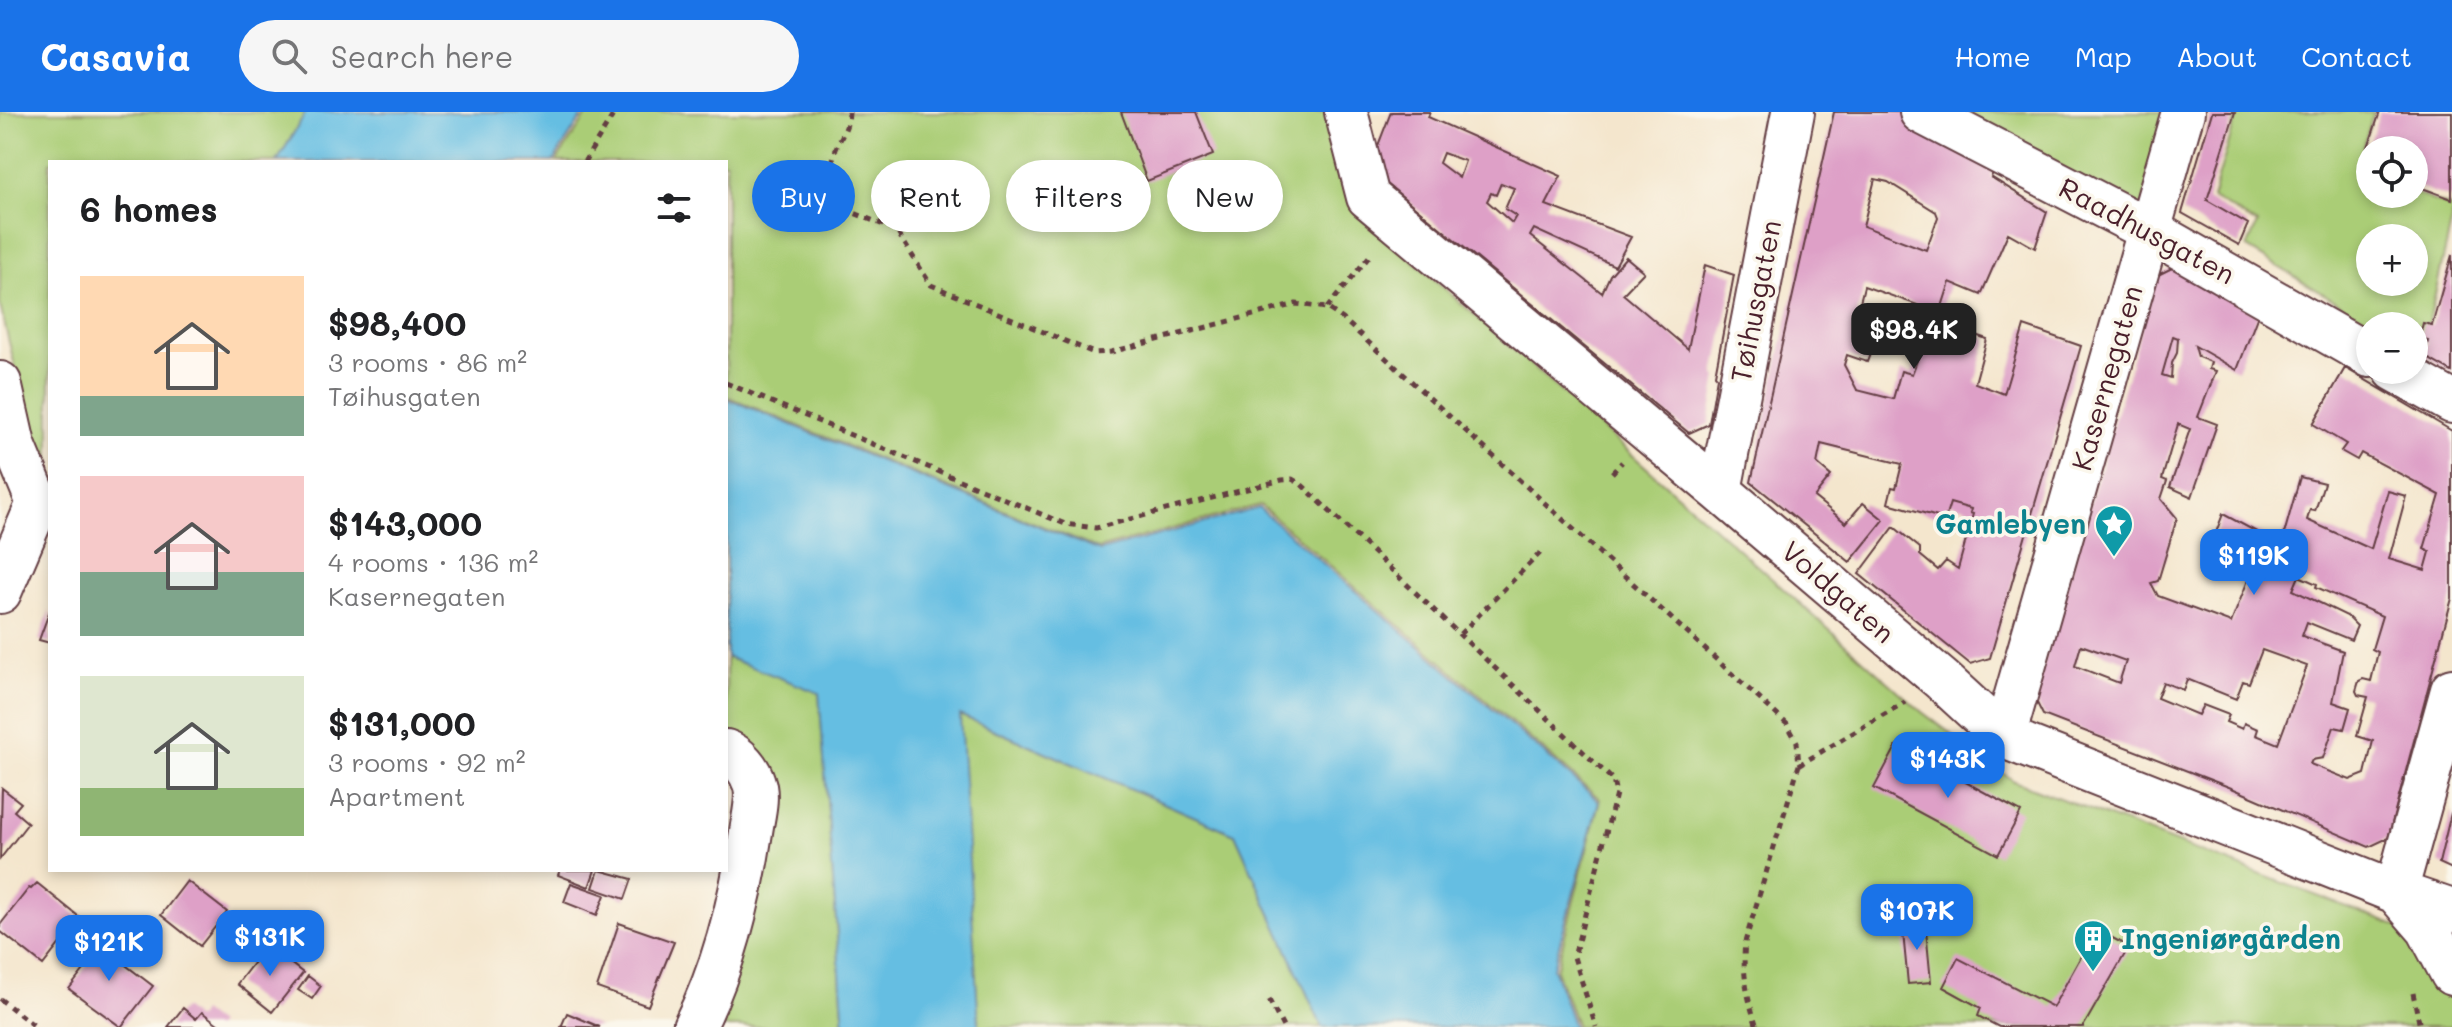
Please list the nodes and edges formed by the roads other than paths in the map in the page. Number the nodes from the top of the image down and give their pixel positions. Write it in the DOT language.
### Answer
graph roads {
  1 [pos="1346,112"];
  2 [pos="1793,112"];
  3 [pos="1921,112"];
  4 [pos="2183,112"];
  5 [pos="2149,230"];
  6 [pos="2356,348"];
  7 [pos="0,383"];
  8 [pos="2420,384"];
  9 [pos="2452,402"];
  10 [pos="1720,491"];
  11 [pos="44,505"];
  12 [pos="0,592"];
  13 [pos="2452,690"];
  14 [pos="2004,737"];
  15 [pos="728,752"];
  16 [pos="2396,892"];
  17 [pos="2452,911"];
  18 [pos="2452,974"];
  19 [pos="694,1027"];
  1 -- 10 [label="street, Voldgaten"];
  2 -- 10 [label="street, Tøihusgaten"];
  3 -- 5 [label="street, Raadhusgaten"];
  4 -- 5 [label="street, Kasernegaten"];
  5 -- 6 [label="street, Raadhusgaten"];
  5 -- 14 [label="street, Kasernegaten"];
  7 -- 11 [label="street"];
  8 -- 9 [label="street"];
  10 -- 14 [label="street, Voldgaten"];
  11 -- 12 [label="street"];
  13 -- 16 [label="street"];
  14 -- 16 [label="street, Voldgaten"];
  15 -- 19 [label="street"];
  16 -- 17 [label="street, Voldgaten"];
  16 -- 18 [label="street"];
}
